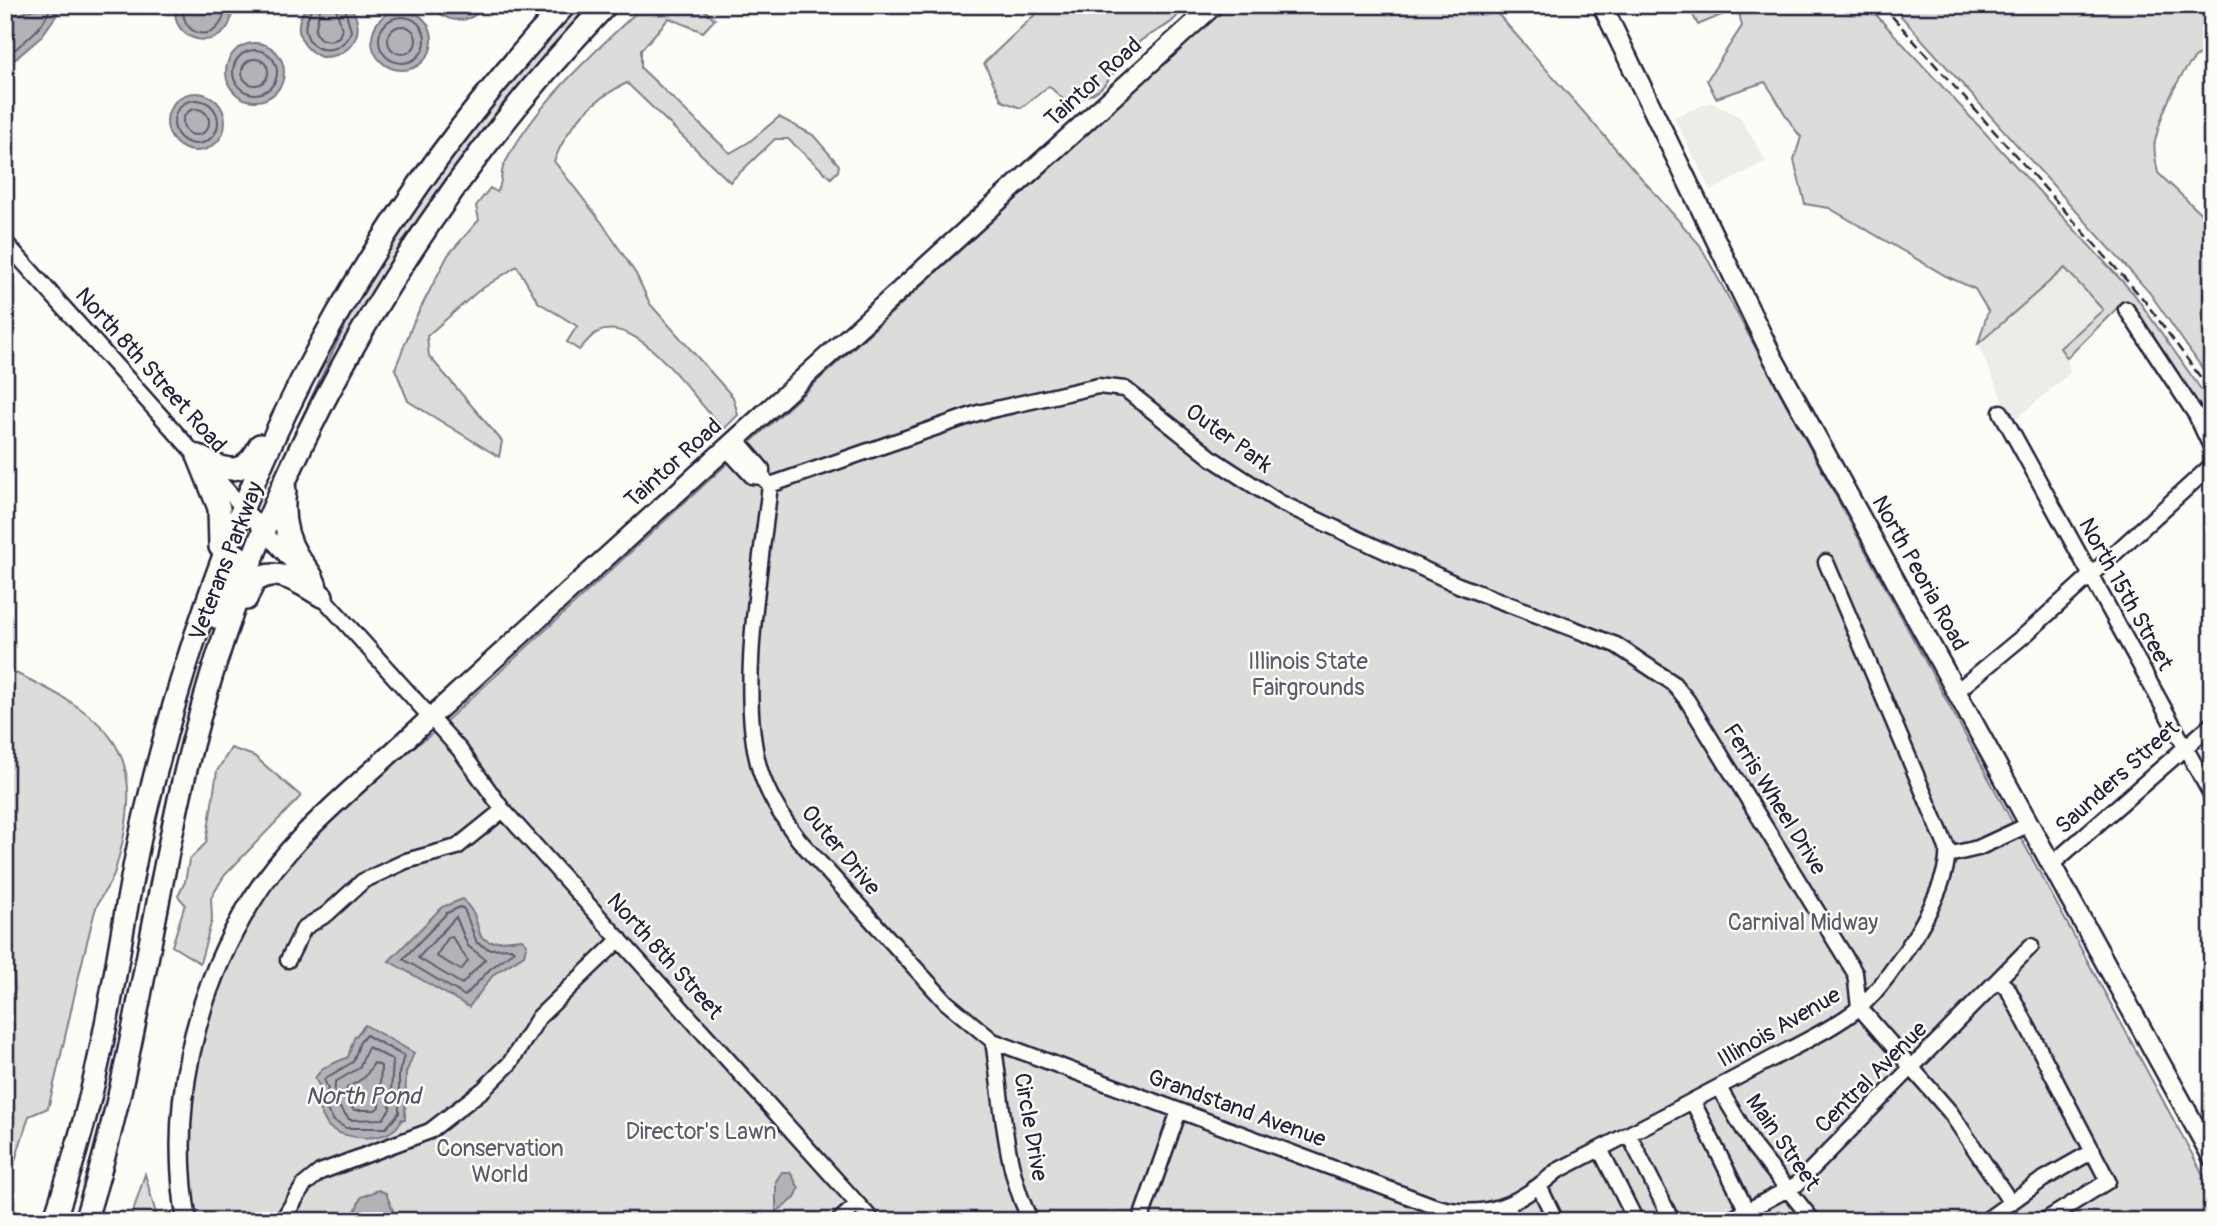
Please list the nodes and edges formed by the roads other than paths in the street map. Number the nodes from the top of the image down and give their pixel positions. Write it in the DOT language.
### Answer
graph roads {
  1 [pos="565,5"];
  2 [pos="606,5"];
  3 [pos="1214,5"];
  4 [pos="1602,5"];
  5 [pos="5,242"];
  6 [pos="2126,309"];
  7 [pos="322,340"];
  8 [pos="2001,412"];
  9 [pos="731,444"];
  10 [pos="2212,449"];
  11 [pos="198,456"];
  12 [pos="2212,465"];
  13 [pos="287,477"];
  14 [pos="766,481"];
  15 [pos="242,505"];
  16 [pos="264,531"];
  17 [pos="1826,562"];
  18 [pos="2089,575"];
  19 [pos="212,582"];
  20 [pos="320,594"];
  21 [pos="1648,666"];
  22 [pos="1957,691"];
  23 [pos="202,708"];
  24 [pos="431,717"];
  25 [pos="2212,724"];
  26 [pos="194,739"];
  27 [pos="2186,749"];
  28 [pos="2212,796"];
  29 [pos="503,810"];
  30 [pos="2029,824"];
  31 [pos="1948,855"];
  32 [pos="2052,864"];
  33 [pos="620,940"];
  34 [pos="2031,946"];
  35 [pos="288,960"];
  36 [pos="1998,980"];
  37 [pos="1859,1007"];
  38 [pos="993,1041"];
  39 [pos="1913,1067"];
  40 [pos="1719,1088"];
  41 [pos="1693,1102"];
  42 [pos="1179,1111"];
  43 [pos="1629,1135"];
  44 [pos="1600,1149"];
  45 [pos="2093,1151"];
  46 [pos="2212,1157"];
  47 [pos="1539,1186"];
  48 [pos="1787,1190"];
  49 [pos="857,1204"];
  50 [pos="1506,1205"];
  51 [pos="1747,1211"];
  52 [pos="2005,1212"];
  53 [pos="1467,1214"];
  54 [pos="54,1221"];
  55 [pos="85,1221"];
  56 [pos="187,1221"];
  57 [pos="282,1221"];
  58 [pos="839,1221"];
  59 [pos="873,1221"];
  60 [pos="1031,1221"];
  61 [pos="1140,1221"];
  62 [pos="1514,1221"];
  63 [pos="1556,1221"];
  64 [pos="1636,1221"];
  65 [pos="1672,1221"];
  66 [pos="1728,1221"];
  67 [pos="1813,1221"];
  68 [pos="1985,1221"];
  69 [pos="2043,1221"];
  1 -- 7 [label="highway, Veterans Parkway"];
  2 -- 13 [label="highway, Veterans Parkway"];
  3 -- 9 [label="main road, Taintor Road"];
  4 -- 22 [label="main road, North Peoria Road"];
  5 -- 11 [label="street, North 8th Street Road"];
  6 -- 10 [label="street"];
  7 -- 11 [label="highway"];
  7 -- 15 [label="highway, Veterans Parkway"];
  7 -- 16 [label="highway"];
  8 -- 18 [label="street, North 15th Street"];
  9 -- 14 [label="street"];
  9 -- 24 [label="main road, Taintor Road"];
  11 -- 15 [label="street, North 8th Street Road"];
  11 -- 19 [label="highway"];
  12 -- 18 [label="street"];
  13 -- 16 [label="highway, Veterans Parkway"];
  13 -- 20 [label="highway"];
  14 -- 21 [label="street, Outer Park"];
  14 -- 38 [label="street, Outer Drive"];
  15 -- 16 [label="street, North 8th Street Road"];
  15 -- 19 [label="highway, Veterans Parkway"];
  15 -- 26 [label="highway"];
  16 -- 20 [label="street, North 8th Street Road"];
  16 -- 23 [label="highway, Veterans Parkway"];
  17 -- 31 [label="street"];
  18 -- 22 [label="street"];
  18 -- 27 [label="street, North 15th Street"];
  19 -- 54 [label="highway, Veterans Parkway"];
  20 -- 23 [label="highway"];
  20 -- 24 [label="street, North 8th Street Road"];
  21 -- 37 [label="street, Ferris Wheel Drive"];
  22 -- 30 [label="main road, North Peoria Road"];
  23 -- 26 [label="highway, Veterans Parkway"];
  24 -- 29 [label="street, North 8th Street"];
  24 -- 56 [label="main road, Taintor Road"];
  25 -- 27 [label="street, Saunders Street"];
  26 -- 55 [label="highway, Veterans Parkway"];
  27 -- 28 [label="street, North 15th Street"];
  27 -- 32 [label="street, Saunders Street"];
  29 -- 33 [label="street, North 8th Street"];
  29 -- 35 [label="street"];
  30 -- 31 [label="street"];
  30 -- 32 [label="main road, North Peoria Road"];
  31 -- 37 [label="street, Illinois Avenue"];
  32 -- 46 [label="main road, North Peoria Road"];
  33 -- 49 [label="street, North 8th Street"];
  33 -- 57 [label="street"];
  34 -- 36 [label="street, Central Avenue"];
  36 -- 39 [label="street, Central Avenue"];
  36 -- 45 [label="street"];
  37 -- 39 [label="street"];
  37 -- 40 [label="street, Illinois Avenue"];
  38 -- 42 [label="street, Grandstand Avenue"];
  38 -- 60 [label="street, Circle Drive"];
  39 -- 48 [label="street, Central Avenue"];
  39 -- 52 [label="street"];
  40 -- 41 [label="street, Illinois Avenue"];
  40 -- 48 [label="street, Main Street"];
  41 -- 43 [label="street, Illinois Avenue"];
  41 -- 51 [label="street"];
  42 -- 53 [label="street, Grandstand Avenue"];
  42 -- 61 [label="street"];
  43 -- 44 [label="street, Illinois Avenue"];
  43 -- 65 [label="street"];
  44 -- 47 [label="street, Illinois Avenue"];
  44 -- 64 [label="street"];
  45 -- 52 [label="street"];
  45 -- 69 [label="street"];
  47 -- 50 [label="street, Illinois Avenue"];
  47 -- 63 [label="street"];
  48 -- 51 [label="street, Central Avenue"];
  48 -- 67 [label="street, Main Street"];
  49 -- 58 [label="street"];
  49 -- 59 [label="street, North 8th Street"];
  50 -- 53 [label="street, Illinois Avenue"];
  50 -- 62 [label="street"];
  51 -- 66 [label="street, Central Avenue"];
  52 -- 68 [label="street"];
}
